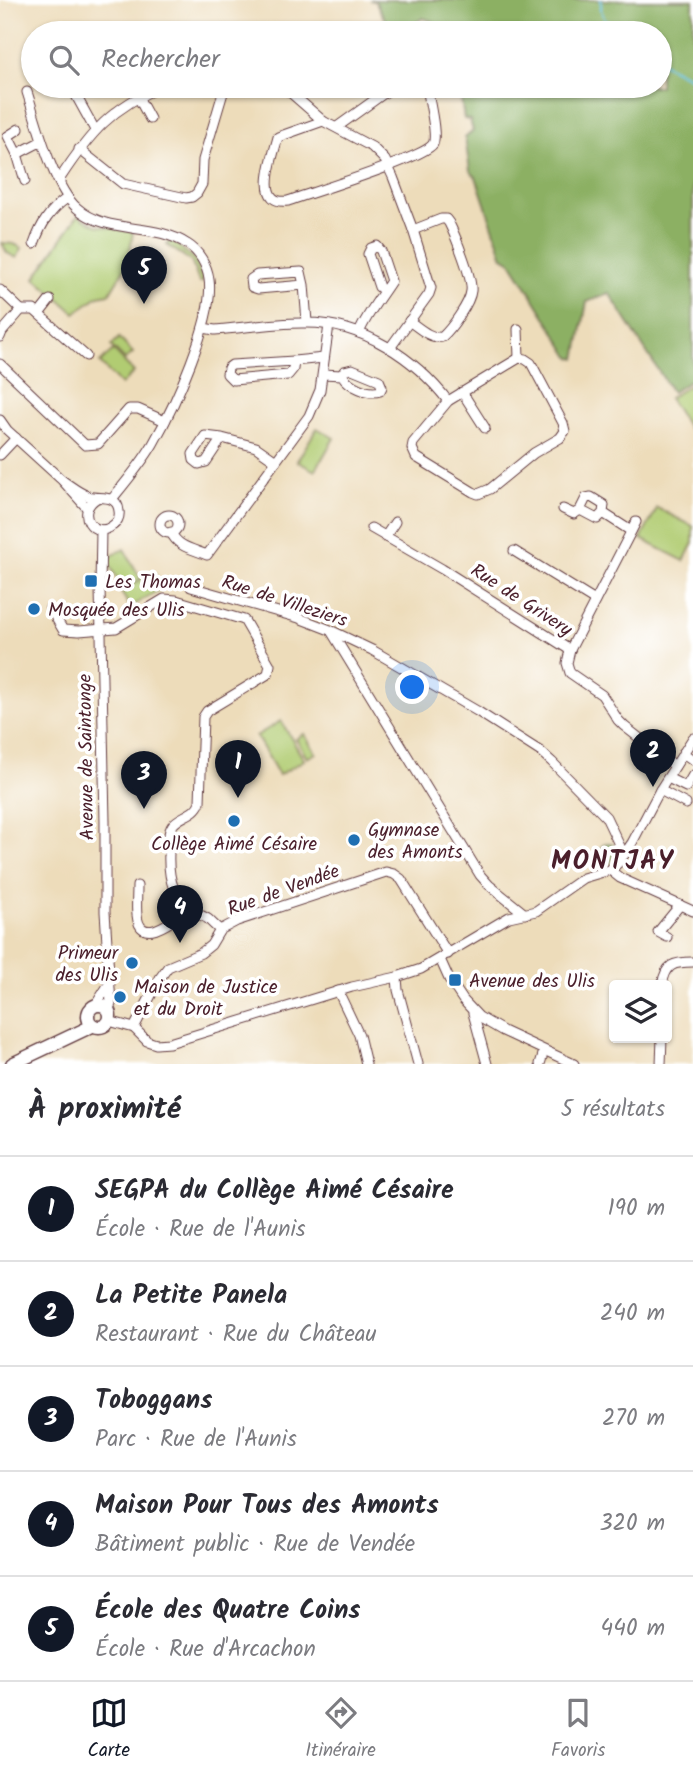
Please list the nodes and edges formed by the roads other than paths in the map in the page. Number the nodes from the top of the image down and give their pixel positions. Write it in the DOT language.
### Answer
graph roads {
  1 [pos="29,98"];
  2 [pos="77,98"];
  3 [pos="134,98"];
  4 [pos="143,98"];
  5 [pos="221,98"];
  6 [pos="297,98"];
  7 [pos="377,98"];
  8 [pos="428,98"];
  9 [pos="150,119"];
  10 [pos="323,121"];
  11 [pos="337,127"];
  12 [pos="19,129"];
  13 [pos="94,130"];
  14 [pos="4,135"];
  15 [pos="42,141"];
  16 [pos="79,149"];
  17 [pos="17,154"];
  18 [pos="389,166"];
  19 [pos="25,181"];
  20 [pos="60,182"];
  21 [pos="67,198"];
  22 [pos="413,230"];
  23 [pos="34,244"];
  24 [pos="304,285"];
  25 [pos="0,290"];
  26 [pos="384,291"];
  27 [pos="50,300"];
  28 [pos="21,310"];
  29 [pos="39,314"];
  30 [pos="409,321"];
  31 [pos="307,323"];
  32 [pos="329,325"];
  33 [pos="203,328"];
  34 [pos="518,328"];
  35 [pos="359,333"];
  36 [pos="0,337"];
  37 [pos="390,348"];
  38 [pos="86,356"];
  39 [pos="324,358"];
  40 [pos="519,358"];
  41 [pos="294,361"];
  42 [pos="0,365"];
  43 [pos="323,374"];
  44 [pos="342,375"];
  45 [pos="462,392"];
  46 [pos="448,401"];
  47 [pos="0,420"];
  48 [pos="165,421"];
  49 [pos="3,428"];
  50 [pos="485,428"];
  51 [pos="16,438"];
  52 [pos="222,438"];
  53 [pos="0,454"];
  54 [pos="276,461"];
  55 [pos="63,481"];
  56 [pos="97,498"];
  57 [pos="112,499"];
  58 [pos="87,508"];
  59 [pos="563,509"];
  60 [pos="580,510"];
  61 [pos="603,513"];
  62 [pos="395,522"];
  63 [pos="372,528"];
  64 [pos="101,530"];
  65 [pos="171,532"];
  66 [pos="385,537"];
  67 [pos="514,551"];
  68 [pos="191,587"];
  69 [pos="595,601"];
  70 [pos="50,608"];
  71 [pos="100,630"];
  72 [pos="330,630"];
  73 [pos="570,650"];
  74 [pos="693,738"];
  75 [pos="683,753"];
  76 [pos="693,760"];
  77 [pos="675,766"];
  78 [pos="693,775"];
  79 [pos="668,778"];
  80 [pos="660,790"];
  81 [pos="686,804"];
  82 [pos="624,855"];
  83 [pos="610,870"];
  84 [pos="137,887"];
  85 [pos="680,905"];
  86 [pos="189,909"];
  87 [pos="693,911"];
  88 [pos="525,914"];
  89 [pos="220,930"];
  90 [pos="667,937"];
  91 [pos="444,956"];
  92 [pos="693,962"];
  93 [pos="397,977"];
  94 [pos="664,980"];
  95 [pos="109,984"];
  96 [pos="338,991"];
  97 [pos="95,1006"];
  98 [pos="472,1011"];
  99 [pos="108,1015"];
  100 [pos="91,1024"];
  101 [pos="134,1028"];
  102 [pos="662,1043"];
  103 [pos="544,1051"];
  104 [pos="12,1064"];
  105 [pos="366,1064"];
  106 [pos="418,1064"];
  107 [pos="487,1064"];
  108 [pos="541,1064"];
  109 [pos="574,1064"];
  110 [pos="661,1064"];
  1 -- 15 [label="street"];
  2 -- 13 [label="street"];
  3 -- 13 [label="street"];
  4 -- 9 [label="street"];
  5 -- 16 [label="street"];
  6 -- 10 [label="street"];
  7 -- 11 [label="street"];
  8 -- 18 [label="street"];
  10 -- 11 [label="street"];
  10 -- 18 [label="street"];
  11 -- 18 [label="street"];
  12 -- 14 [label="street"];
  13 -- 16 [label="street"];
  14 -- 17 [label="street"];
  15 -- 17 [label="street"];
  15 -- 20 [label="street"];
  16 -- 20 [label="street"];
  17 -- 19 [label="street"];
  18 -- 22 [label="street"];
  20 -- 21 [label="street"];
  21 -- 23 [label="street"];
  21 -- 33 [label="street"];
  22 -- 30 [label="street"];
  22 -- 30 [label="street"];
  24 -- 24 [label="street"];
  24 -- 31 [label="street"];
  25 -- 28 [label="street"];
  26 -- 35 [label="street"];
  27 -- 29 [label="street"];
  28 -- 29 [label="street"];
  28 -- 36 [label="street"];
  29 -- 38 [label="street"];
  30 -- 37 [label="street"];
  31 -- 32 [label="street"];
  31 -- 33 [label="street"];
  32 -- 35 [label="street"];
  32 -- 39 [label="street"];
  33 -- 48 [label="street"];
  34 -- 40 [label="street"];
  35 -- 37 [label="street"];
  37 -- 46 [label="street"];
  39 -- 41 [label="street"];
  39 -- 43 [label="street"];
  40 -- 45 [label="street"];
  40 -- 46 [label="street"];
  41 -- 41 [label="street"];
  42 -- 48 [label="street"];
  43 -- 44 [label="street"];
  43 -- 54 [label="street"];
  45 -- 46 [label="street"];
  45 -- 50 [label="street"];
  47 -- 49 [label="street"];
  48 -- 57 [label="street"];
  49 -- 51 [label="street"];
  51 -- 53 [label="street"];
  51 -- 55 [label="street"];
  52 -- 54 [label="street"];
  54 -- 65 [label="street"];
  55 -- 56 [label="street"];
  55 -- 58 [label="street"];
  56 -- 57 [label="street"];
  56 -- 58 [label="street"];
  57 -- 64 [label="street"];
  58 -- 64 [label="street"];
  59 -- 60 [label="street"];
  60 -- 61 [label="street"];
  60 -- 61 [label="street"];
  61 -- 69 [label="street"];
  62 -- 66 [label="street"];
  63 -- 66 [label="street, Rue de Grivery"];
  64 -- 71 [label="street, Avenue de Saintonge"];
  66 -- 73 [label="street, Rue de Grivery"];
  67 -- 69 [label="street"];
  68 -- 72 [label="street, Rue de Villeziers"];
  69 -- 73 [label="street"];
  70 -- 71 [label="street"];
  71 -- 86 [label="street"];
  71 -- 95 [label="street, Avenue de Saintonge"];
  72 -- 82 [label="street, Rue de Villeziers"];
  72 -- 88 [label="street"];
  73 -- 77 [label="street, Rue de Grivery"];
  74 -- 75 [label="street"];
  75 -- 76 [label="street"];
  75 -- 77 [label="street"];
  77 -- 79 [label="street"];
  78 -- 79 [label="street"];
  79 -- 80 [label="street"];
  80 -- 81 [label="street"];
  80 -- 82 [label="street"];
  82 -- 83 [label="street"];
  83 -- 85 [label="street"];
  83 -- 88 [label="street"];
  84 -- 86 [label="street"];
  85 -- 87 [label="street"];
  85 -- 90 [label="street"];
  86 -- 89 [label="street"];
  88 -- 91 [label="street"];
  89 -- 91 [label="street, Rue de Vendée"];
  89 -- 101 [label="street, Rue de Vendée"];
  91 -- 93 [label="street"];
  91 -- 98 [label="street, Rue de Vendée"];
  92 -- 94 [label="street"];
  93 -- 96 [label="street"];
  93 -- 106 [label="street"];
  95 -- 97 [label="street"];
  95 -- 99 [label="street, Avenue de Saintonge"];
  96 -- 101 [label="street"];
  96 -- 105 [label="street"];
  97 -- 99 [label="street"];
  97 -- 100 [label="street"];
  98 -- 103 [label="street"];
  98 -- 107 [label="street"];
  99 -- 100 [label="street"];
  99 -- 101 [label="street"];
  100 -- 104 [label="street"];
  102 -- 110 [label="street"];
  103 -- 108 [label="street"];
  103 -- 109 [label="street"];
}
